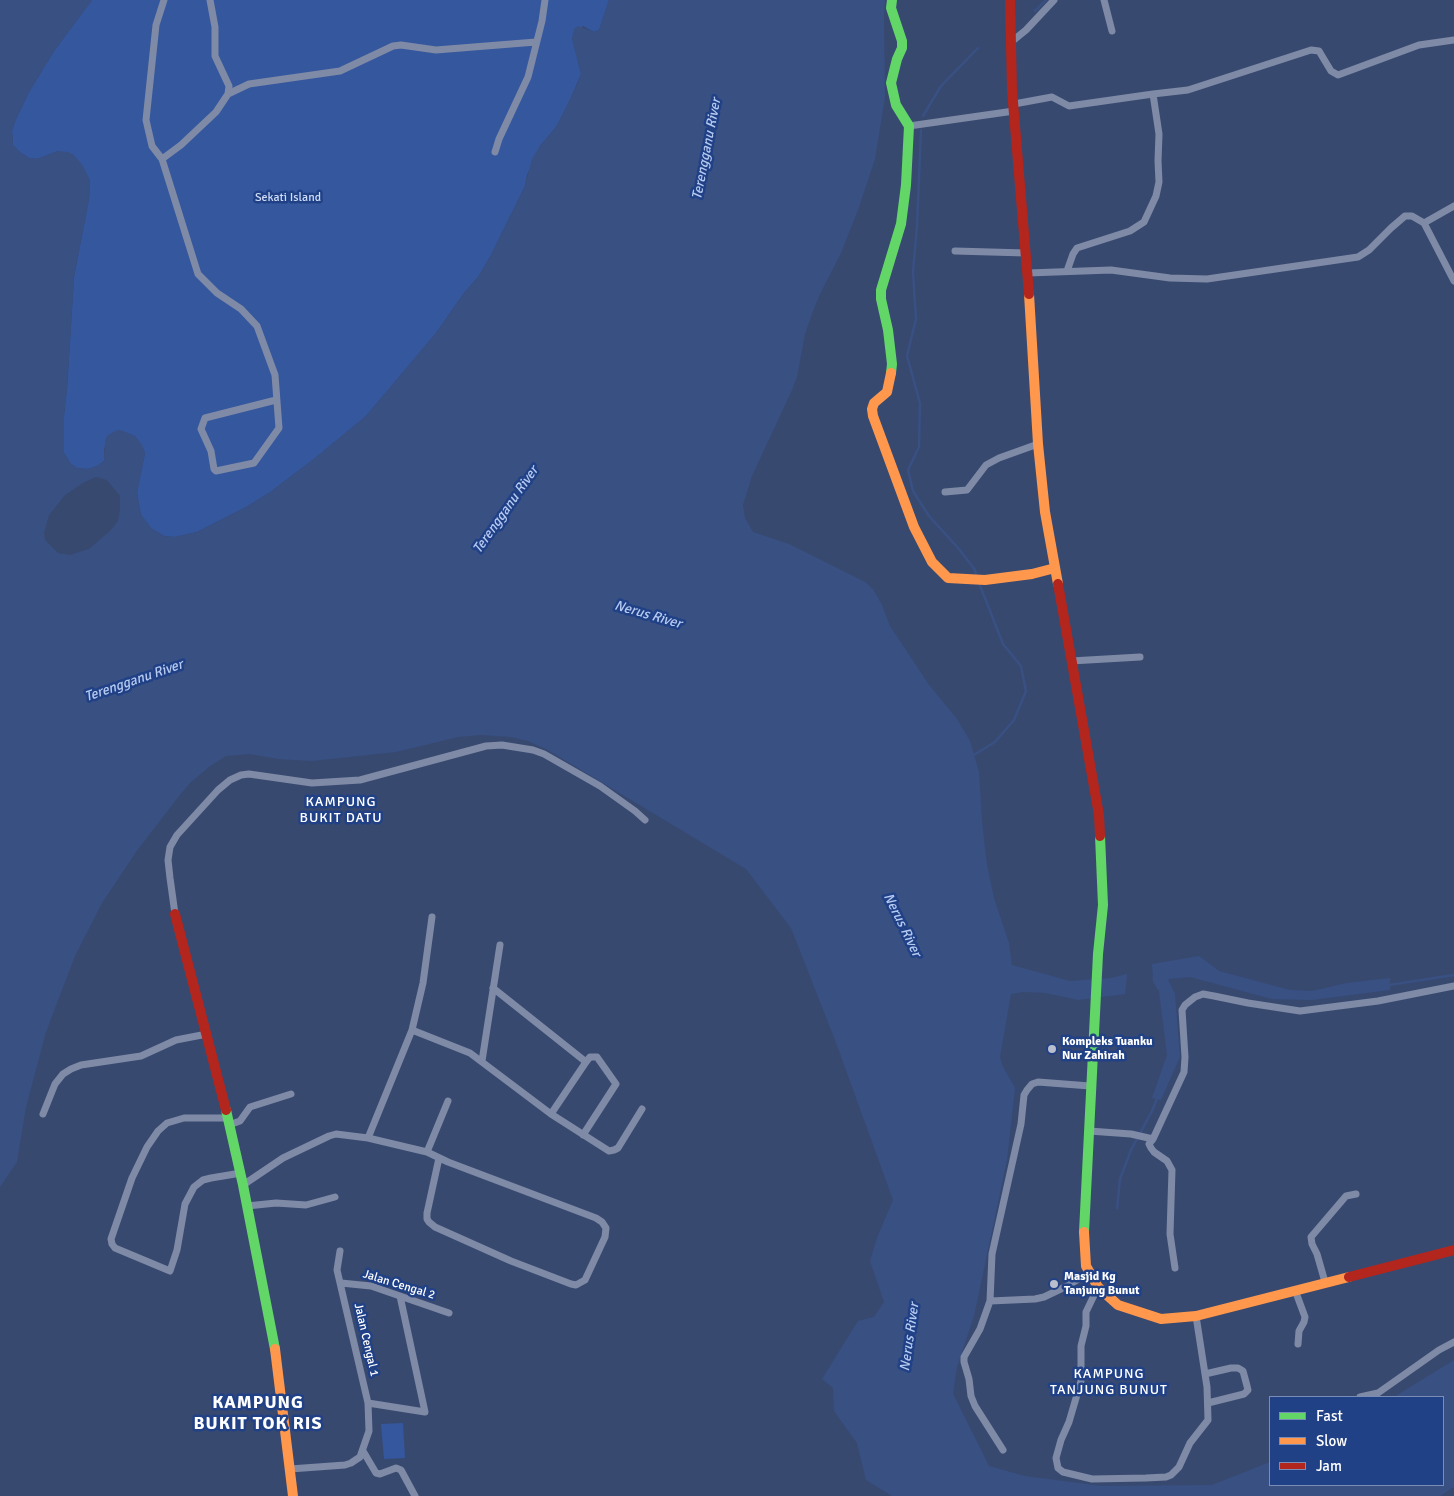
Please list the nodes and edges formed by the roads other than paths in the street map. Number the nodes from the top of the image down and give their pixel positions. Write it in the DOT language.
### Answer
graph roads {
  1 [pos="164,0"];
  2 [pos="210,0"];
  3 [pos="545,0"];
  4 [pos="892,0"];
  5 [pos="1010,0"];
  6 [pos="1054,0"];
  7 [pos="1104,0"];
  8 [pos="1112,31"];
  9 [pos="1454,40"];
  10 [pos="536,42"];
  11 [pos="1010,43"];
  12 [pos="228,94"];
  13 [pos="1154,94"];
  14 [pos="1014,108"];
  15 [pos="910,126"];
  16 [pos="495,152"];
  17 [pos="162,159"];
  18 [pos="1454,206"];
  19 [pos="1424,223"];
  20 [pos="956,251"];
  21 [pos="1026,253"];
  22 [pos="1067,271"];
  23 [pos="1028,273"];
  24 [pos="1454,281"];
  25 [pos="276,400"];
  26 [pos="1038,444"];
  27 [pos="945,492"];
  28 [pos="1055,568"];
  29 [pos="1140,657"];
  30 [pos="1071,661"];
  31 [pos="645,820"];
  32 [pos="175,914"];
  33 [pos="432,917"];
  34 [pos="500,945"];
  35 [pos="1454,986"];
  36 [pos="493,988"];
  37 [pos="412,1030"];
  38 [pos="207,1034"];
  39 [pos="482,1061"];
  40 [pos="586,1062"];
  41 [pos="1090,1086"];
  42 [pos="291,1094"];
  43 [pos="448,1101"];
  44 [pos="642,1108"];
  45 [pos="43,1114"];
  46 [pos="551,1114"];
  47 [pos="228,1121"];
  48 [pos="1089,1130"];
  49 [pos="583,1135"];
  50 [pos="368,1138"];
  51 [pos="1149,1138"];
  52 [pos="427,1152"];
  53 [pos="439,1158"];
  54 [pos="240,1173"];
  55 [pos="244,1185"];
  56 [pos="1356,1194"];
  57 [pos="335,1197"];
  58 [pos="247,1206"];
  59 [pos="1454,1250"];
  60 [pos="340,1251"];
  61 [pos="1175,1268"];
  62 [pos="1089,1272"];
  63 [pos="1325,1282"];
  64 [pos="341,1283"];
  65 [pos="1098,1287"];
  66 [pos="1295,1290"];
  67 [pos="400,1296"];
  68 [pos="990,1301"];
  69 [pos="449,1313"];
  70 [pos="1196,1316"];
  71 [pos="1454,1342"];
  72 [pos="1298,1344"];
  73 [pos="1205,1374"];
  74 [pos="1364,1396"];
  75 [pos="368,1403"];
  76 [pos="1208,1403"];
  77 [pos="1003,1450"];
  78 [pos="363,1451"];
  79 [pos="290,1469"];
  80 [pos="293,1496"];
  81 [pos="415,1496"];
  1 -- 17 [label="street"];
  2 -- 12 [label="street"];
  3 -- 10 [label="street"];
  4 -- 15 [label="street"];
  5 -- 11 [label="street"];
  6 -- 11 [label="street"];
  7 -- 8 [label="street"];
  9 -- 13 [label="street"];
  10 -- 12 [label="street"];
  10 -- 16 [label="street"];
  11 -- 14 [label="street"];
  12 -- 17 [label="street"];
  13 -- 14 [label="street"];
  13 -- 22 [label="street"];
  14 -- 15 [label="street"];
  14 -- 21 [label="street"];
  15 -- 28 [label="street"];
  17 -- 25 [label="street"];
  18 -- 19 [label="street"];
  19 -- 22 [label="street"];
  19 -- 24 [label="street"];
  20 -- 21 [label="street"];
  21 -- 23 [label="street"];
  22 -- 23 [label="street"];
  23 -- 26 [label="street"];
  26 -- 27 [label="street"];
  26 -- 28 [label="street"];
  28 -- 30 [label="street"];
  29 -- 30 [label="street"];
  30 -- 41 [label="street"];
  31 -- 32 [label="street"];
  32 -- 38 [label="street"];
  33 -- 37 [label="street"];
  34 -- 36 [label="street"];
  35 -- 51 [label="street"];
  36 -- 39 [label="street"];
  36 -- 40 [label="street"];
  37 -- 39 [label="street"];
  37 -- 50 [label="street"];
  38 -- 45 [label="street"];
  38 -- 47 [label="street"];
  39 -- 46 [label="street"];
  40 -- 46 [label="street"];
  40 -- 49 [label="street"];
  41 -- 48 [label="street"];
  41 -- 68 [label="street"];
  42 -- 47 [label="street"];
  43 -- 52 [label="street"];
  44 -- 49 [label="street"];
  46 -- 49 [label="street"];
  47 -- 54 [label="street"];
  47 -- 54 [label="street"];
  48 -- 51 [label="street"];
  48 -- 62 [label="street"];
  50 -- 52 [label="street"];
  50 -- 55 [label="street"];
  51 -- 61 [label="street"];
  52 -- 53 [label="street"];
  53 -- 53 [label="street"];
  54 -- 55 [label="street"];
  55 -- 58 [label="street"];
  56 -- 63 [label="street"];
  57 -- 58 [label="street"];
  58 -- 79 [label="street"];
  59 -- 63 [label="street"];
  60 -- 64 [label="street, Jalan Cengal 1"];
  62 -- 65 [label="street"];
  62 -- 68 [label="street"];
  63 -- 66 [label="street"];
  64 -- 67 [label="street, Jalan Cengal 2"];
  64 -- 75 [label="street, Jalan Cengal 1"];
  65 -- 70 [label="street"];
  65 -- 76 [label="street"];
  66 -- 70 [label="street"];
  66 -- 72 [label="street"];
  67 -- 69 [label="street, Jalan Cengal 2"];
  67 -- 75 [label="street"];
  68 -- 77 [label="street"];
  70 -- 73 [label="street"];
  71 -- 74 [label="street"];
  73 -- 76 [label="street"];
  73 -- 76 [label="street"];
  75 -- 78 [label="street, Jalan Cengal 1"];
  78 -- 79 [label="street"];
  78 -- 81 [label="street"];
  79 -- 80 [label="street"];
}
